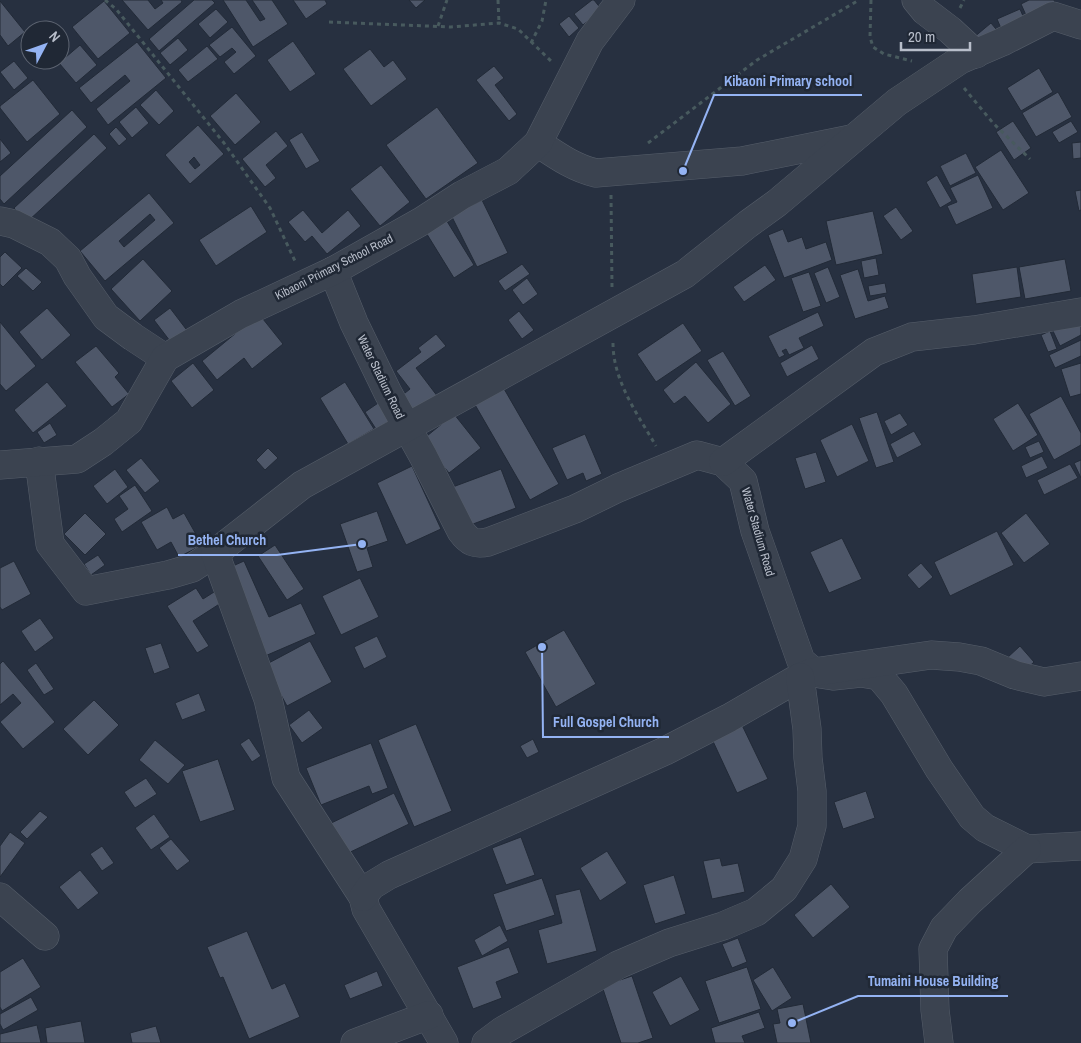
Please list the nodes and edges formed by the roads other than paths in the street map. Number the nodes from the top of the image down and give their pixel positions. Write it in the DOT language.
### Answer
graph roads {
  1 [pos="621,0"];
  2 [pos="916,0"];
  3 [pos="1081,25"];
  4 [pos="976,54"];
  5 [pos="857,138"];
  6 [pos="538,143"];
  7 [pos="0,221"];
  8 [pos="333,271"];
  9 [pos="1081,312"];
  10 [pos="166,358"];
  11 [pos="406,428"];
  12 [pos="39,461"];
  13 [pos="722,462"];
  14 [pos="0,465"];
  15 [pos="215,553"];
  16 [pos="807,674"];
  17 [pos="1081,676"];
  18 [pos="1081,846"];
  19 [pos="1027,849"];
  20 [pos="0,897"];
  21 [pos="363,897"];
  22 [pos="45,936"];
  23 [pos="428,1015"];
  24 [pos="355,1043"];
  25 [pos="444,1043"];
  26 [pos="486,1043"];
  27 [pos="939,1043"];
  1 -- 6 [label="street, Kibaoni Primary School Road"];
  2 -- 4 [label="street"];
  3 -- 4 [label="street"];
  4 -- 5 [label="street"];
  5 -- 6 [label="street"];
  5 -- 11 [label="street"];
  6 -- 8 [label="street, Kibaoni Primary School Road"];
  7 -- 10 [label="street"];
  8 -- 10 [label="street, Kibaoni Primary School Road"];
  8 -- 11 [label="street, Water Stadium Road"];
  9 -- 13 [label="street"];
  10 -- 12 [label="street, Kibaoni Primary School Road"];
  11 -- 13 [label="street, Water Stadium Road"];
  11 -- 15 [label="street"];
  12 -- 14 [label="street, Kibaoni Primary School Road"];
  12 -- 15 [label="street"];
  13 -- 16 [label="street, Water Stadium Road"];
  15 -- 21 [label="street"];
  16 -- 17 [label="street"];
  16 -- 19 [label="street"];
  16 -- 21 [label="street"];
  16 -- 26 [label="street"];
  18 -- 19 [label="street"];
  19 -- 27 [label="street"];
  20 -- 22 [label="street"];
  21 -- 23 [label="street"];
  23 -- 24 [label="street"];
  23 -- 25 [label="street"];
}
